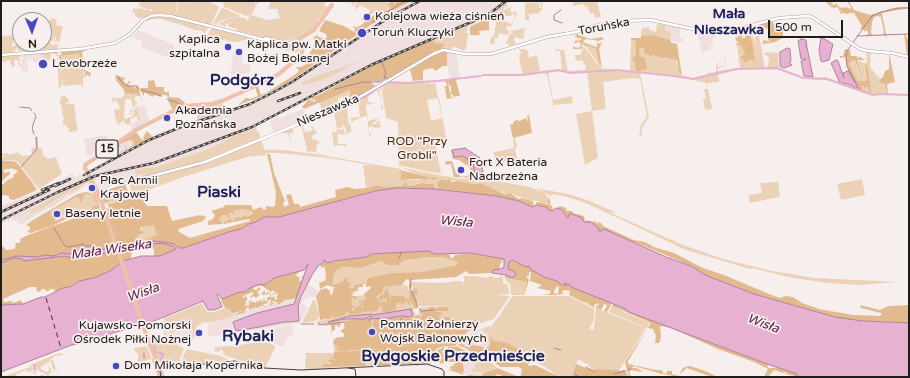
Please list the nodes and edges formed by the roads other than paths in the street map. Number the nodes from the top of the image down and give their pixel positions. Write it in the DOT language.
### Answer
graph roads {
  1 [pos="335,1"];
  2 [pos="252,36"];
  3 [pos="549,37"];
  4 [pos="301,41"];
  5 [pos="1,55"];
  6 [pos="909,57"];
  7 [pos="96,192"];
  8 [pos="148,338"];
  9 [pos="160,377"];
  10 [pos="163,377"];
  1 -- 4 [label="main road"];
  2 -- 4 [label="main road"];
  2 -- 4 [label="main road"];
  2 -- 5 [label="main road"];
  3 -- 6 [label="main road, Toruńska"];
  3 -- 7 [label="main road, Nieszawska"];
  4 -- 7 [label="main road, 15"];
  7 -- 8 [label="main road, 15"];
  8 -- 9 [label="main road, 15"];
  8 -- 10 [label="main road, 15"];
}
